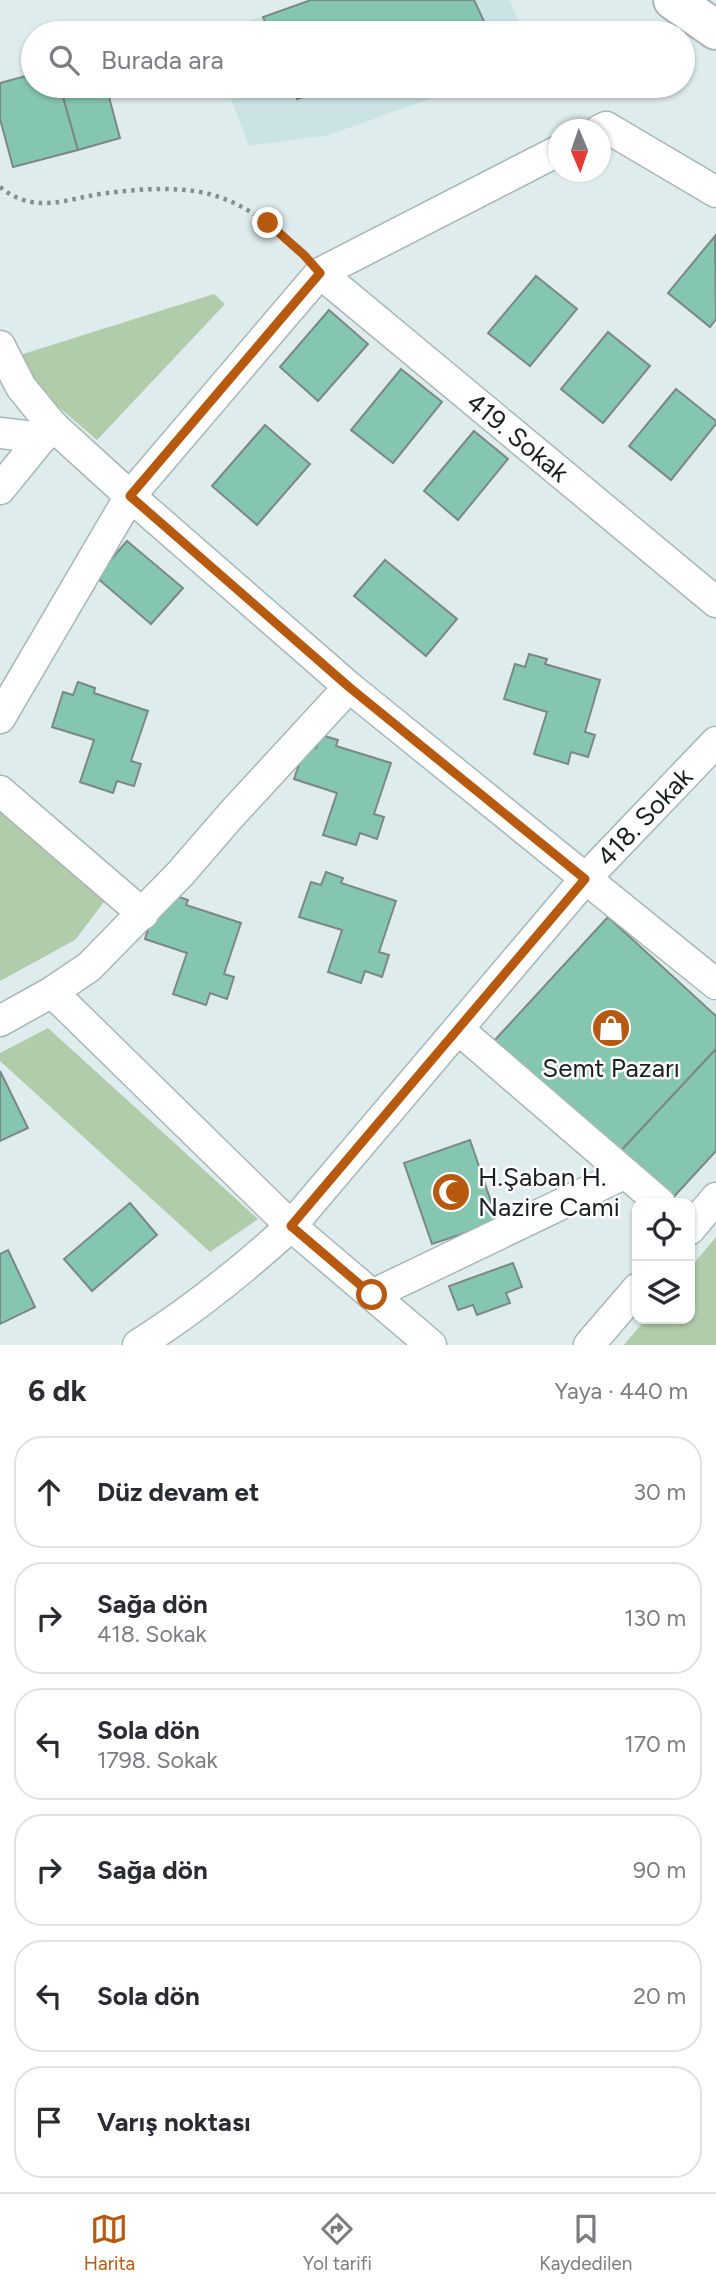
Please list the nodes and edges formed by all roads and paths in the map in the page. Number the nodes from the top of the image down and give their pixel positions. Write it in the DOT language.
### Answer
graph roads {
  1 [pos="673,0"];
  2 [pos="716,30"];
  3 [pos="611,130"];
  4 [pos="548,156"];
  5 [pos="0,187"];
  6 [pos="716,192"];
  7 [pos="320,273"];
  8 [pos="0,346"];
  9 [pos="47,432"];
  10 [pos="0,433"];
  11 [pos="0,489"];
  12 [pos="130,496"];
  13 [pos="716,602"];
  14 [pos="349,687"];
  15 [pos="0,718"];
  16 [pos="711,756"];
  17 [pos="0,791"];
  18 [pos="585,879"];
  19 [pos="143,914"];
  20 [pos="716,984"];
  21 [pos="52,992"];
  22 [pos="0,1021"];
  23 [pos="458,1028"];
  24 [pos="624,1174"];
  25 [pos="654,1198"];
  26 [pos="716,1198"];
  27 [pos="695,1222"];
  28 [pos="291,1226"];
  29 [pos="372,1295"];
  30 [pos="632,1295"];
  31 [pos="138,1345"];
  32 [pos="431,1345"];
  33 [pos="589,1345"];
  1 -- 2 [label="highway"];
  3 -- 6 [label="street"];
  4 -- 7 [label="street"];
  5 -- 7 [label="path"];
  7 -- 12 [label="street"];
  7 -- 13 [label="street, 419. Sokak"];
  8 -- 9 [label="street"];
  9 -- 10 [label="street"];
  9 -- 11 [label="street"];
  9 -- 12 [label="street"];
  12 -- 14 [label="street"];
  12 -- 15 [label="street"];
  14 -- 18 [label="street"];
  14 -- 19 [label="street"];
  16 -- 18 [label="street, 418. Sokak"];
  17 -- 19 [label="street"];
  18 -- 20 [label="street"];
  18 -- 23 [label="street, 418. Sokak"];
  19 -- 21 [label="street"];
  21 -- 22 [label="street"];
  21 -- 28 [label="street"];
  23 -- 24 [label="street"];
  23 -- 28 [label="street, 418. Sokak"];
  24 -- 25 [label="street"];
  24 -- 29 [label="street"];
  26 -- 27 [label="street"];
  28 -- 29 [label="street"];
  28 -- 31 [label="street, 418. Sokak"];
  29 -- 32 [label="street"];
  30 -- 33 [label="street"];
}
